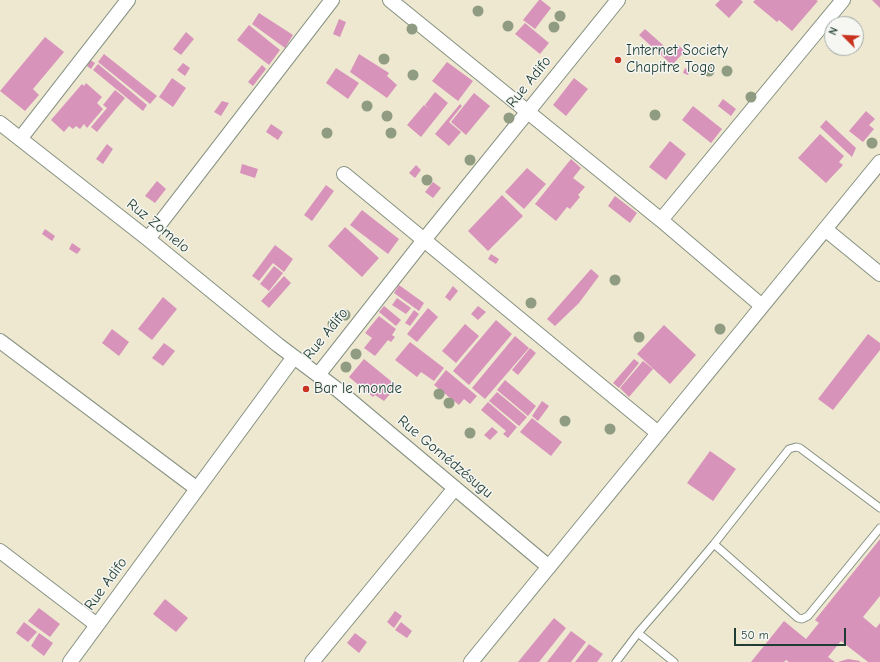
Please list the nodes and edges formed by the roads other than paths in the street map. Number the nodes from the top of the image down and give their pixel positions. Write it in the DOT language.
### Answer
graph roads {
  1 [pos="128,0"];
  2 [pos="332,0"];
  3 [pos="390,0"];
  4 [pos="618,0"];
  5 [pos="843,0"];
  6 [pos="526,112"];
  7 [pos="0,122"];
  8 [pos="20,139"];
  9 [pos="880,162"];
  10 [pos="344,174"];
  11 [pos="661,220"];
  12 [pos="825,229"];
  13 [pos="148,239"];
  14 [pos="424,240"];
  15 [pos="880,274"];
  16 [pos="762,306"];
  17 [pos="0,341"];
  18 [pos="294,357"];
  19 [pos="318,375"];
  20 [pos="658,433"];
  21 [pos="196,488"];
  22 [pos="455,488"];
  23 [pos="880,508"];
  24 [pos="880,528"];
  25 [pos="714,544"];
  26 [pos="0,552"];
  27 [pos="549,567"];
  28 [pos="97,624"];
  29 [pos="638,633"];
  30 [pos="70,662"];
  31 [pos="312,662"];
  32 [pos="472,662"];
  33 [pos="616,662"];
  34 [pos="674,662"];
  1 -- 8 [label="street"];
  2 -- 13 [label="street"];
  3 -- 6 [label="street"];
  4 -- 6 [label="street, Rue Adifo"];
  5 -- 11 [label="street"];
  6 -- 11 [label="street"];
  6 -- 14 [label="street, Rue Adifo"];
  7 -- 8 [label="street, Ruz Zomelo"];
  8 -- 13 [label="street, Ruz Zomelo"];
  9 -- 12 [label="street"];
  10 -- 14 [label="street"];
  11 -- 16 [label="street"];
  12 -- 15 [label="street"];
  12 -- 16 [label="street"];
  13 -- 18 [label="street, Ruz Zomelo"];
  14 -- 19 [label="street, Rue Adifo"];
  14 -- 20 [label="street"];
  16 -- 20 [label="street"];
  17 -- 21 [label="street"];
  18 -- 19 [label="street, Rue Adifo"];
  18 -- 21 [label="street, Rue Adifo"];
  19 -- 22 [label="street, Rue Gomédzésugu"];
  20 -- 27 [label="street"];
  21 -- 28 [label="street, Rue Adifo"];
  22 -- 27 [label="street, Rue Gomédzésugu"];
  22 -- 31 [label="street"];
  23 -- 25 [label="lane"];
  24 -- 25 [label="lane"];
  25 -- 29 [label="lane"];
  26 -- 28 [label="street"];
  27 -- 32 [label="street"];
  28 -- 30 [label="street, Rue Adifo"];
  29 -- 33 [label="lane"];
  29 -- 34 [label="lane"];
}
